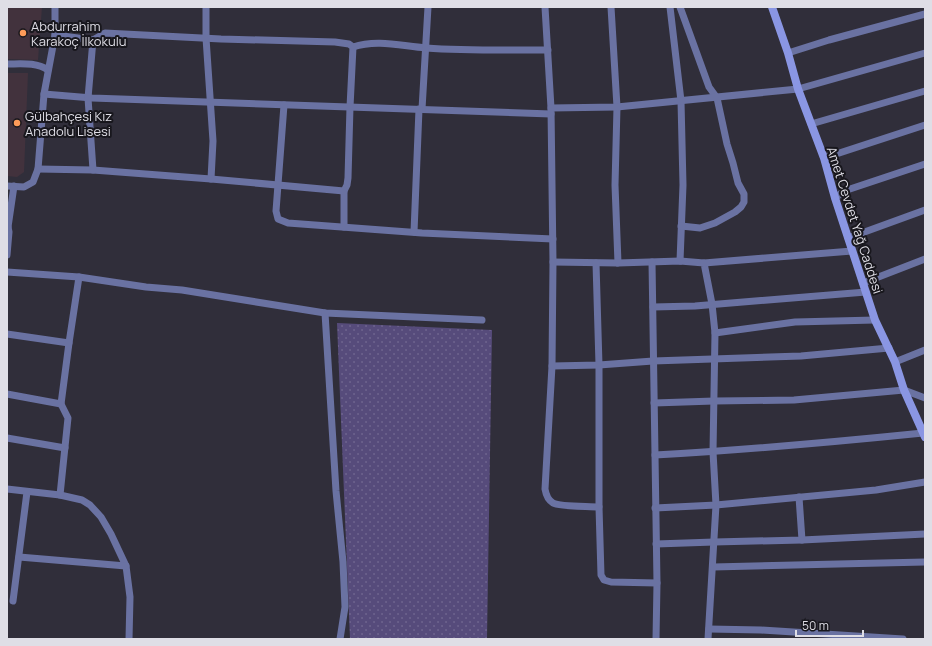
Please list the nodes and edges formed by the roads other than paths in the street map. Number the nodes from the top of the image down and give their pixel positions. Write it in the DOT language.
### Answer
graph roads {
  1 [pos="56,7"];
  2 [pos="206,7"];
  3 [pos="428,7"];
  4 [pos="546,7"];
  5 [pos="611,7"];
  6 [pos="670,7"];
  7 [pos="680,7"];
  8 [pos="772,7"];
  9 [pos="925,14"];
  10 [pos="55,35"];
  11 [pos="206,38"];
  12 [pos="93,40"];
  13 [pos="353,47"];
  14 [pos="425,48"];
  15 [pos="548,50"];
  16 [pos="788,53"];
  17 [pos="925,54"];
  18 [pos="7,64"];
  19 [pos="48,70"];
  20 [pos="798,89"];
  21 [pos="925,91"];
  22 [pos="44,94"];
  23 [pos="88,98"];
  24 [pos="717,98"];
  25 [pos="681,101"];
  26 [pos="210,102"];
  27 [pos="284,105"];
  28 [pos="350,107"];
  29 [pos="617,107"];
  30 [pos="421,109"];
  31 [pos="551,111"];
  32 [pos="811,124"];
  33 [pos="925,125"];
  34 [pos="824,158"];
  35 [pos="925,164"];
  36 [pos="38,169"];
  37 [pos="92,170"];
  38 [pos="212,178"];
  39 [pos="278,185"];
  40 [pos="11,186"];
  41 [pos="344,191"];
  42 [pos="835,198"];
  43 [pos="925,210"];
  44 [pos="682,226"];
  45 [pos="8,227"];
  46 [pos="344,227"];
  47 [pos="414,232"];
  48 [pos="848,238"];
  49 [pos="553,239"];
  50 [pos="852,251"];
  51 [pos="7,255"];
  52 [pos="925,259"];
  53 [pos="680,261"];
  54 [pos="554,262"];
  55 [pos="652,262"];
  56 [pos="596,263"];
  57 [pos="704,263"];
  58 [pos="618,264"];
  59 [pos="7,272"];
  60 [pos="79,277"];
  61 [pos="863,283"];
  62 [pos="866,292"];
  63 [pos="712,304"];
  64 [pos="653,308"];
  65 [pos="325,313"];
  66 [pos="482,320"];
  67 [pos="875,320"];
  68 [pos="715,333"];
  69 [pos="7,334"];
  70 [pos="69,343"];
  71 [pos="889,348"];
  72 [pos="925,350"];
  73 [pos="714,358"];
  74 [pos="653,361"];
  75 [pos="895,362"];
  76 [pos="599,365"];
  77 [pos="552,366"];
  78 [pos="904,390"];
  79 [pos="7,394"];
  80 [pos="925,398"];
  81 [pos="714,401"];
  82 [pos="654,403"];
  83 [pos="61,404"];
  84 [pos="924,435"];
  85 [pos="7,438"];
  86 [pos="65,448"];
  87 [pos="713,452"];
  88 [pos="654,454"];
  89 [pos="925,482"];
  90 [pos="7,489"];
  91 [pos="27,492"];
  92 [pos="60,495"];
  93 [pos="799,497"];
  94 [pos="716,505"];
  95 [pos="599,507"];
  96 [pos="656,508"];
  97 [pos="925,534"];
  98 [pos="802,540"];
  99 [pos="714,542"];
  100 [pos="656,544"];
  101 [pos="19,557"];
  102 [pos="925,562"];
  103 [pos="126,566"];
  104 [pos="713,567"];
  105 [pos="657,583"];
  106 [pos="13,601"];
  107 [pos="709,629"];
  108 [pos="793,636"];
  109 [pos="883,638"];
  110 [pos="129,639"];
  111 [pos="340,639"];
  112 [pos="656,639"];
  113 [pos="708,639"];
  114 [pos="903,639"];
  1 -- 10 [label="street"];
  2 -- 11 [label="street"];
  3 -- 14 [label="street"];
  4 -- 15 [label="street"];
  5 -- 29 [label="street"];
  6 -- 25 [label="street"];
  7 -- 24 [label="street"];
  8 -- 16 [label="street, Amet Cevdet Yağ Caddesi"];
  9 -- 16 [label="street"];
  10 -- 12 [label="street"];
  10 -- 19 [label="street"];
  11 -- 12 [label="street"];
  11 -- 13 [label="street"];
  11 -- 26 [label="street"];
  12 -- 23 [label="street"];
  13 -- 14 [label="street"];
  13 -- 28 [label="street"];
  14 -- 15 [label="street"];
  14 -- 30 [label="street"];
  15 -- 31 [label="street"];
  16 -- 20 [label="street, Amet Cevdet Yağ Caddesi"];
  17 -- 20 [label="street"];
  18 -- 19 [label="street"];
  19 -- 22 [label="street"];
  20 -- 24 [label="street"];
  20 -- 32 [label="street, Amet Cevdet Yağ Caddesi"];
  21 -- 32 [label="street"];
  22 -- 23 [label="street"];
  22 -- 36 [label="street"];
  23 -- 26 [label="street"];
  23 -- 37 [label="street"];
  24 -- 25 [label="street"];
  24 -- 44 [label="street"];
  25 -- 29 [label="street"];
  25 -- 44 [label="street"];
  26 -- 27 [label="street"];
  26 -- 38 [label="street"];
  27 -- 28 [label="street"];
  27 -- 39 [label="street"];
  28 -- 30 [label="street"];
  28 -- 41 [label="street"];
  29 -- 31 [label="street"];
  29 -- 58 [label="street"];
  30 -- 31 [label="street"];
  30 -- 47 [label="street"];
  31 -- 49 [label="street"];
  32 -- 34 [label="street, Amet Cevdet Yağ Caddesi"];
  33 -- 34 [label="street"];
  34 -- 42 [label="street, Amet Cevdet Yağ Caddesi"];
  35 -- 42 [label="street"];
  36 -- 37 [label="street"];
  36 -- 40 [label="street"];
  37 -- 38 [label="street"];
  38 -- 39 [label="street"];
  39 -- 41 [label="street"];
  39 -- 46 [label="street"];
  40 -- 45 [label="street"];
  41 -- 46 [label="street"];
  42 -- 48 [label="street, Amet Cevdet Yağ Caddesi"];
  43 -- 48 [label="street"];
  44 -- 53 [label="street"];
  45 -- 51 [label="street"];
  46 -- 47 [label="street"];
  47 -- 49 [label="street"];
  48 -- 50 [label="street, Amet Cevdet Yağ Caddesi"];
  49 -- 54 [label="street"];
  50 -- 57 [label="street"];
  50 -- 61 [label="street, Amet Cevdet Yağ Caddesi"];
  52 -- 61 [label="street"];
  53 -- 55 [label="street"];
  53 -- 57 [label="street"];
  54 -- 56 [label="street"];
  54 -- 77 [label="street"];
  55 -- 58 [label="street"];
  55 -- 64 [label="street"];
  56 -- 58 [label="street"];
  56 -- 76 [label="street"];
  57 -- 63 [label="street"];
  59 -- 60 [label="street"];
  60 -- 65 [label="street"];
  60 -- 70 [label="street"];
  61 -- 62 [label="street, Amet Cevdet Yağ Caddesi"];
  62 -- 63 [label="street"];
  62 -- 67 [label="street, Amet Cevdet Yağ Caddesi"];
  63 -- 64 [label="street"];
  63 -- 68 [label="street"];
  64 -- 74 [label="street"];
  65 -- 66 [label="street"];
  65 -- 111 [label="street"];
  67 -- 68 [label="street"];
  67 -- 71 [label="street, Amet Cevdet Yağ Caddesi"];
  68 -- 73 [label="street"];
  69 -- 70 [label="street"];
  70 -- 83 [label="street"];
  71 -- 73 [label="street"];
  71 -- 75 [label="street, Amet Cevdet Yağ Caddesi"];
  72 -- 75 [label="street"];
  73 -- 74 [label="street"];
  73 -- 81 [label="street"];
  74 -- 76 [label="street"];
  74 -- 82 [label="street"];
  75 -- 78 [label="street, Amet Cevdet Yağ Caddesi"];
  76 -- 77 [label="street"];
  76 -- 95 [label="street"];
  77 -- 95 [label="street"];
  78 -- 80 [label="street"];
  78 -- 81 [label="street"];
  78 -- 84 [label="street, Amet Cevdet Yağ Caddesi"];
  79 -- 83 [label="street"];
  81 -- 82 [label="street"];
  81 -- 87 [label="street"];
  82 -- 88 [label="street"];
  83 -- 86 [label="street"];
  84 -- 87 [label="street"];
  85 -- 86 [label="street"];
  86 -- 92 [label="street"];
  87 -- 88 [label="street"];
  87 -- 94 [label="street"];
  88 -- 96 [label="street"];
  89 -- 93 [label="street"];
  90 -- 91 [label="street"];
  91 -- 92 [label="street"];
  91 -- 101 [label="street"];
  92 -- 103 [label="street"];
  93 -- 94 [label="street"];
  93 -- 98 [label="street"];
  94 -- 96 [label="street"];
  94 -- 99 [label="street"];
  95 -- 105 [label="street"];
  96 -- 100 [label="street"];
  97 -- 98 [label="street"];
  98 -- 99 [label="street"];
  99 -- 100 [label="street"];
  99 -- 104 [label="street"];
  100 -- 105 [label="street"];
  101 -- 103 [label="street"];
  101 -- 106 [label="street"];
  102 -- 104 [label="street"];
  103 -- 110 [label="street"];
  104 -- 107 [label="street"];
  105 -- 112 [label="street"];
  107 -- 108 [label="street"];
  107 -- 113 [label="street"];
  108 -- 109 [label="street"];
  109 -- 114 [label="street"];
}
